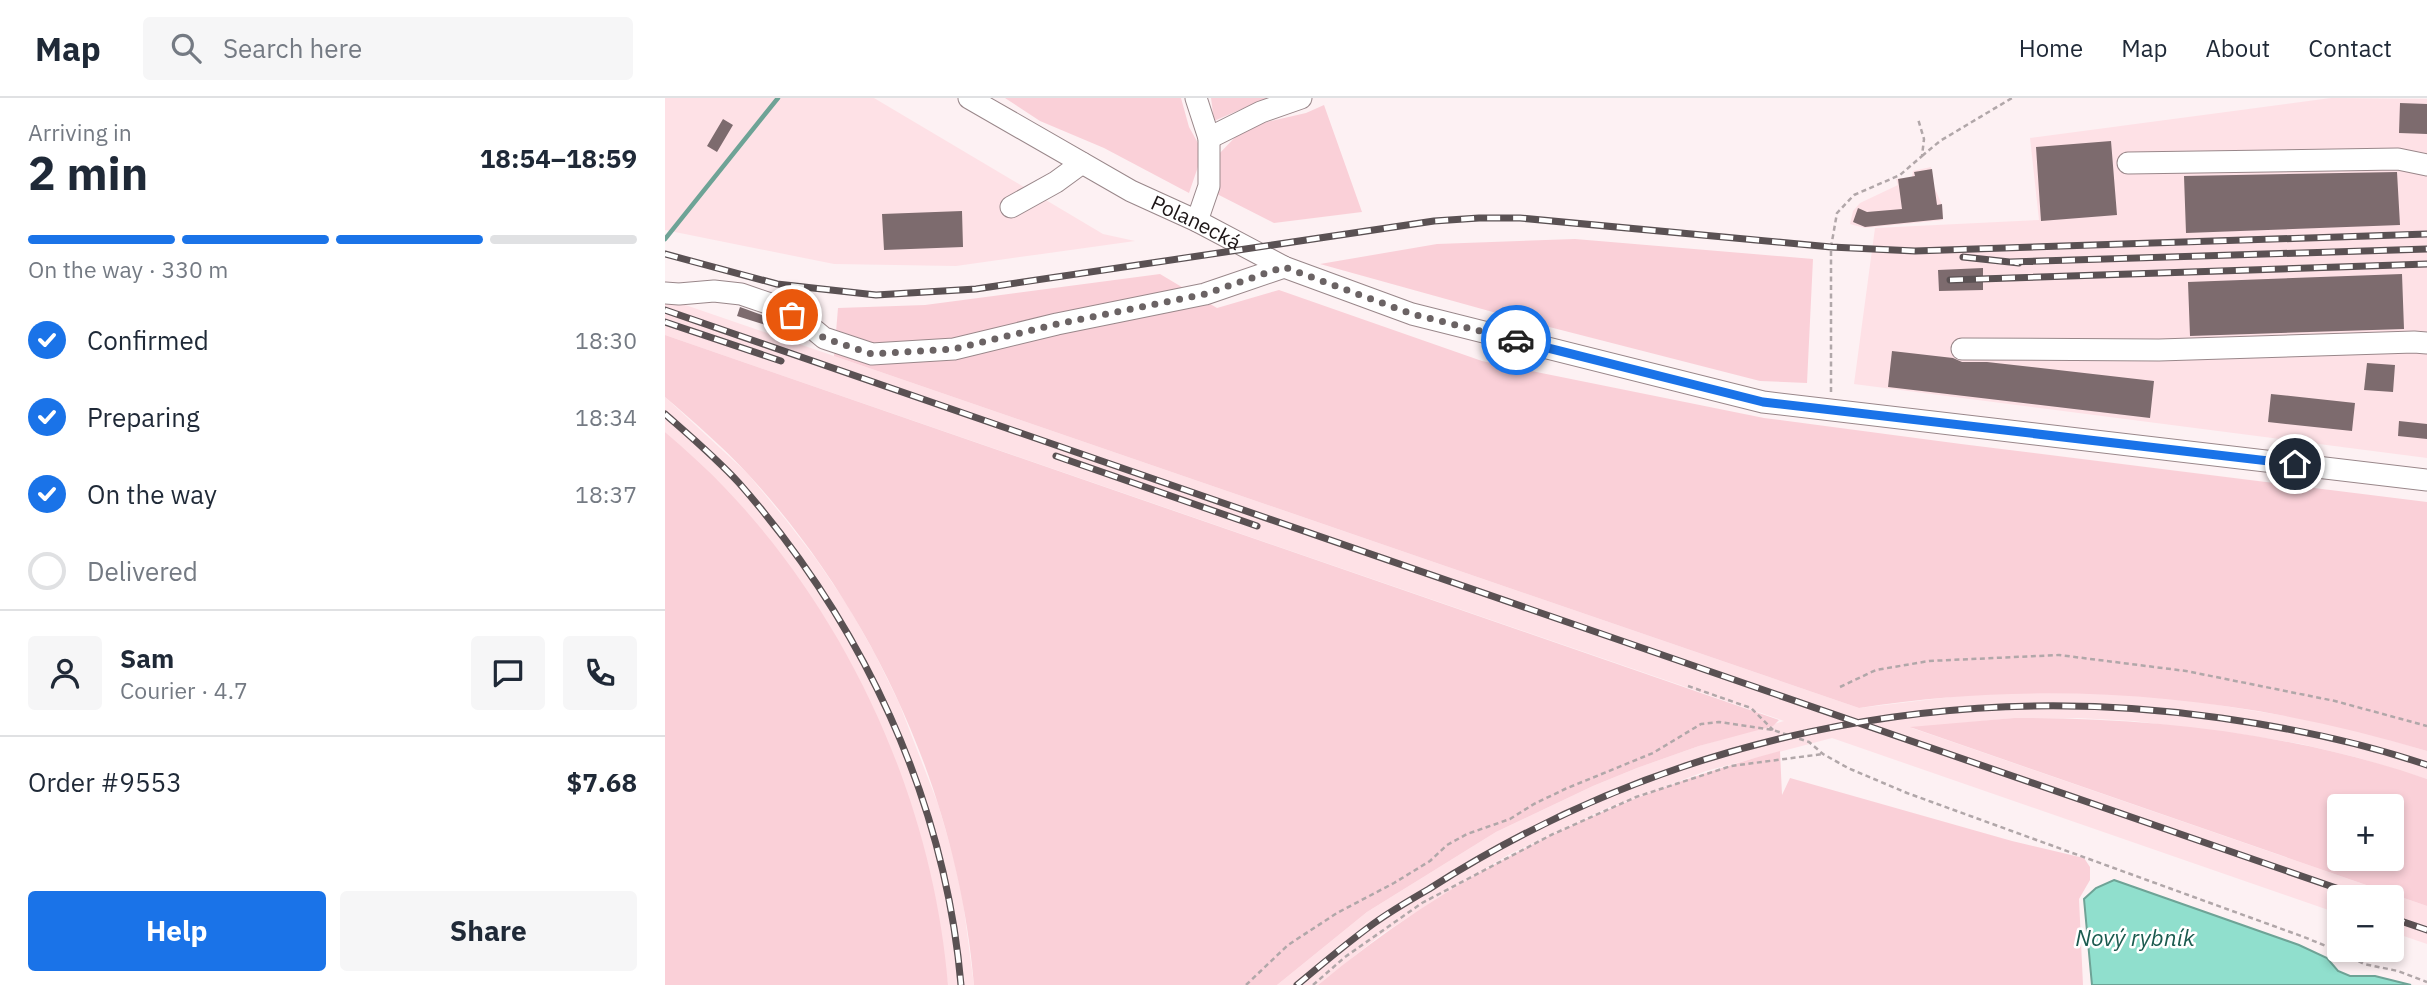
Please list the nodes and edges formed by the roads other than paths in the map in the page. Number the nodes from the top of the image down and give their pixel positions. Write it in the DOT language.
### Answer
graph roads {
  1 [pos="969,98"];
  2 [pos="1196,98"];
  3 [pos="1301,98"];
  4 [pos="1209,138"];
  5 [pos="1082,163"];
  6 [pos="2128,163"];
  7 [pos="2427,165"];
  8 [pos="1011,207"];
  9 [pos="1197,221"];
  10 [pos="1284,267"];
  11 [pos="665,293"];
  12 [pos="2427,343"];
  13 [pos="1962,349"];
  14 [pos="2427,480"];
  1 -- 5 [label="street, Polanecká"];
  2 -- 4 [label="street"];
  3 -- 4 [label="street"];
  4 -- 9 [label="street"];
  5 -- 8 [label="street"];
  5 -- 9 [label="street, Polanecká"];
  6 -- 7 [label="street"];
  9 -- 10 [label="street, Polanecká"];
  10 -- 11 [label="street"];
  10 -- 14 [label="street, Polanecká"];
  12 -- 13 [label="street"];
}
